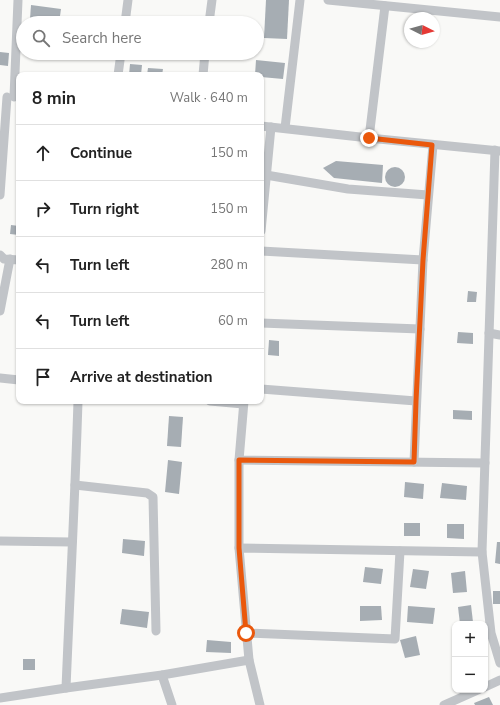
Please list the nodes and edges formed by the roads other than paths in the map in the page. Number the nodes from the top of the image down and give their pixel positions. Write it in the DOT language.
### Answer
graph roads {
  1 [pos="18,0"];
  2 [pos="128,0"];
  3 [pos="212,0"];
  4 [pos="300,0"];
  5 [pos="328,0"];
  6 [pos="385,6"];
  7 [pos="17,16"];
  8 [pos="126,16"];
  9 [pos="210,16"];
  10 [pos="500,18"];
  11 [pos="16,24"];
  12 [pos="120,60"];
  13 [pos="204,60"];
  14 [pos="118,72"];
  15 [pos="203,72"];
  16 [pos="10,97"];
  17 [pos="264,126"];
  18 [pos="271,127"];
  19 [pos="284,128"];
  20 [pos="369,138"];
  21 [pos="432,145"];
  22 [pos="497,151"];
  23 [pos="266,175"];
  24 [pos="264,192"];
  25 [pos="0,195"];
  26 [pos="428,195"];
  27 [pos="264,251"];
  28 [pos="0,255"];
  29 [pos="15,259"];
  30 [pos="423,260"];
  31 [pos="496,269"];
  32 [pos="0,311"];
  33 [pos="264,323"];
  34 [pos="420,329"];
  35 [pos="489,333"];
  36 [pos="500,335"];
  37 [pos="0,378"];
  38 [pos="16,380"];
  39 [pos="264,389"];
  40 [pos="416,401"];
  41 [pos="78,404"];
  42 [pos="243,404"];
  43 [pos="239,460"];
  44 [pos="414,462"];
  45 [pos="485,463"];
  46 [pos="75,485"];
  47 [pos="0,541"];
  48 [pos="72,542"];
  49 [pos="239,548"];
  50 [pos="400,551"];
  51 [pos="482,552"];
  52 [pos="156,631"];
  53 [pos="246,633"];
  54 [pos="248,660"];
  55 [pos="500,663"];
  56 [pos="162,675"];
  57 [pos="500,680"];
  58 [pos="488,686"];
  59 [pos="66,688"];
  60 [pos="471,693"];
  61 [pos="0,698"];
  62 [pos="172,705"];
  63 [pos="260,705"];
  64 [pos="444,705"];
  1 -- 7 [label="street"];
  2 -- 8 [label="street"];
  3 -- 9 [label="street"];
  4 -- 19 [label="street"];
  5 -- 6 [label="street"];
  6 -- 10 [label="street"];
  6 -- 20 [label="street"];
  11 -- 16 [label="street"];
  12 -- 14 [label="street"];
  13 -- 15 [label="street"];
  16 -- 25 [label="street"];
  17 -- 18 [label="street"];
  18 -- 19 [label="street"];
  18 -- 23 [label="street"];
  19 -- 20 [label="street"];
  20 -- 21 [label="street"];
  21 -- 22 [label="street"];
  21 -- 26 [label="street"];
  22 -- 31 [label="street"];
  23 -- 24 [label="street"];
  23 -- 26 [label="street"];
  26 -- 30 [label="street"];
  27 -- 30 [label="street"];
  28 -- 29 [label="street"];
  29 -- 32 [label="street"];
  30 -- 34 [label="street"];
  31 -- 35 [label="street"];
  33 -- 34 [label="street"];
  34 -- 40 [label="street"];
  35 -- 36 [label="street"];
  35 -- 45 [label="street"];
  37 -- 38 [label="street"];
  39 -- 40 [label="street"];
  40 -- 44 [label="street"];
  41 -- 46 [label="street"];
  42 -- 43 [label="street"];
  43 -- 44 [label="street"];
  43 -- 49 [label="street"];
  44 -- 45 [label="street"];
  45 -- 51 [label="street"];
  46 -- 48 [label="street"];
  46 -- 52 [label="street"];
  47 -- 48 [label="street"];
  48 -- 59 [label="street"];
  49 -- 50 [label="street"];
  49 -- 53 [label="street"];
  50 -- 51 [label="street"];
  50 -- 53 [label="street"];
  51 -- 55 [label="street"];
  53 -- 54 [label="street"];
  54 -- 56 [label="street"];
  54 -- 63 [label="street"];
  56 -- 59 [label="street"];
  56 -- 62 [label="street"];
  57 -- 58 [label="street"];
  59 -- 61 [label="street"];
  60 -- 64 [label="street"];
}
